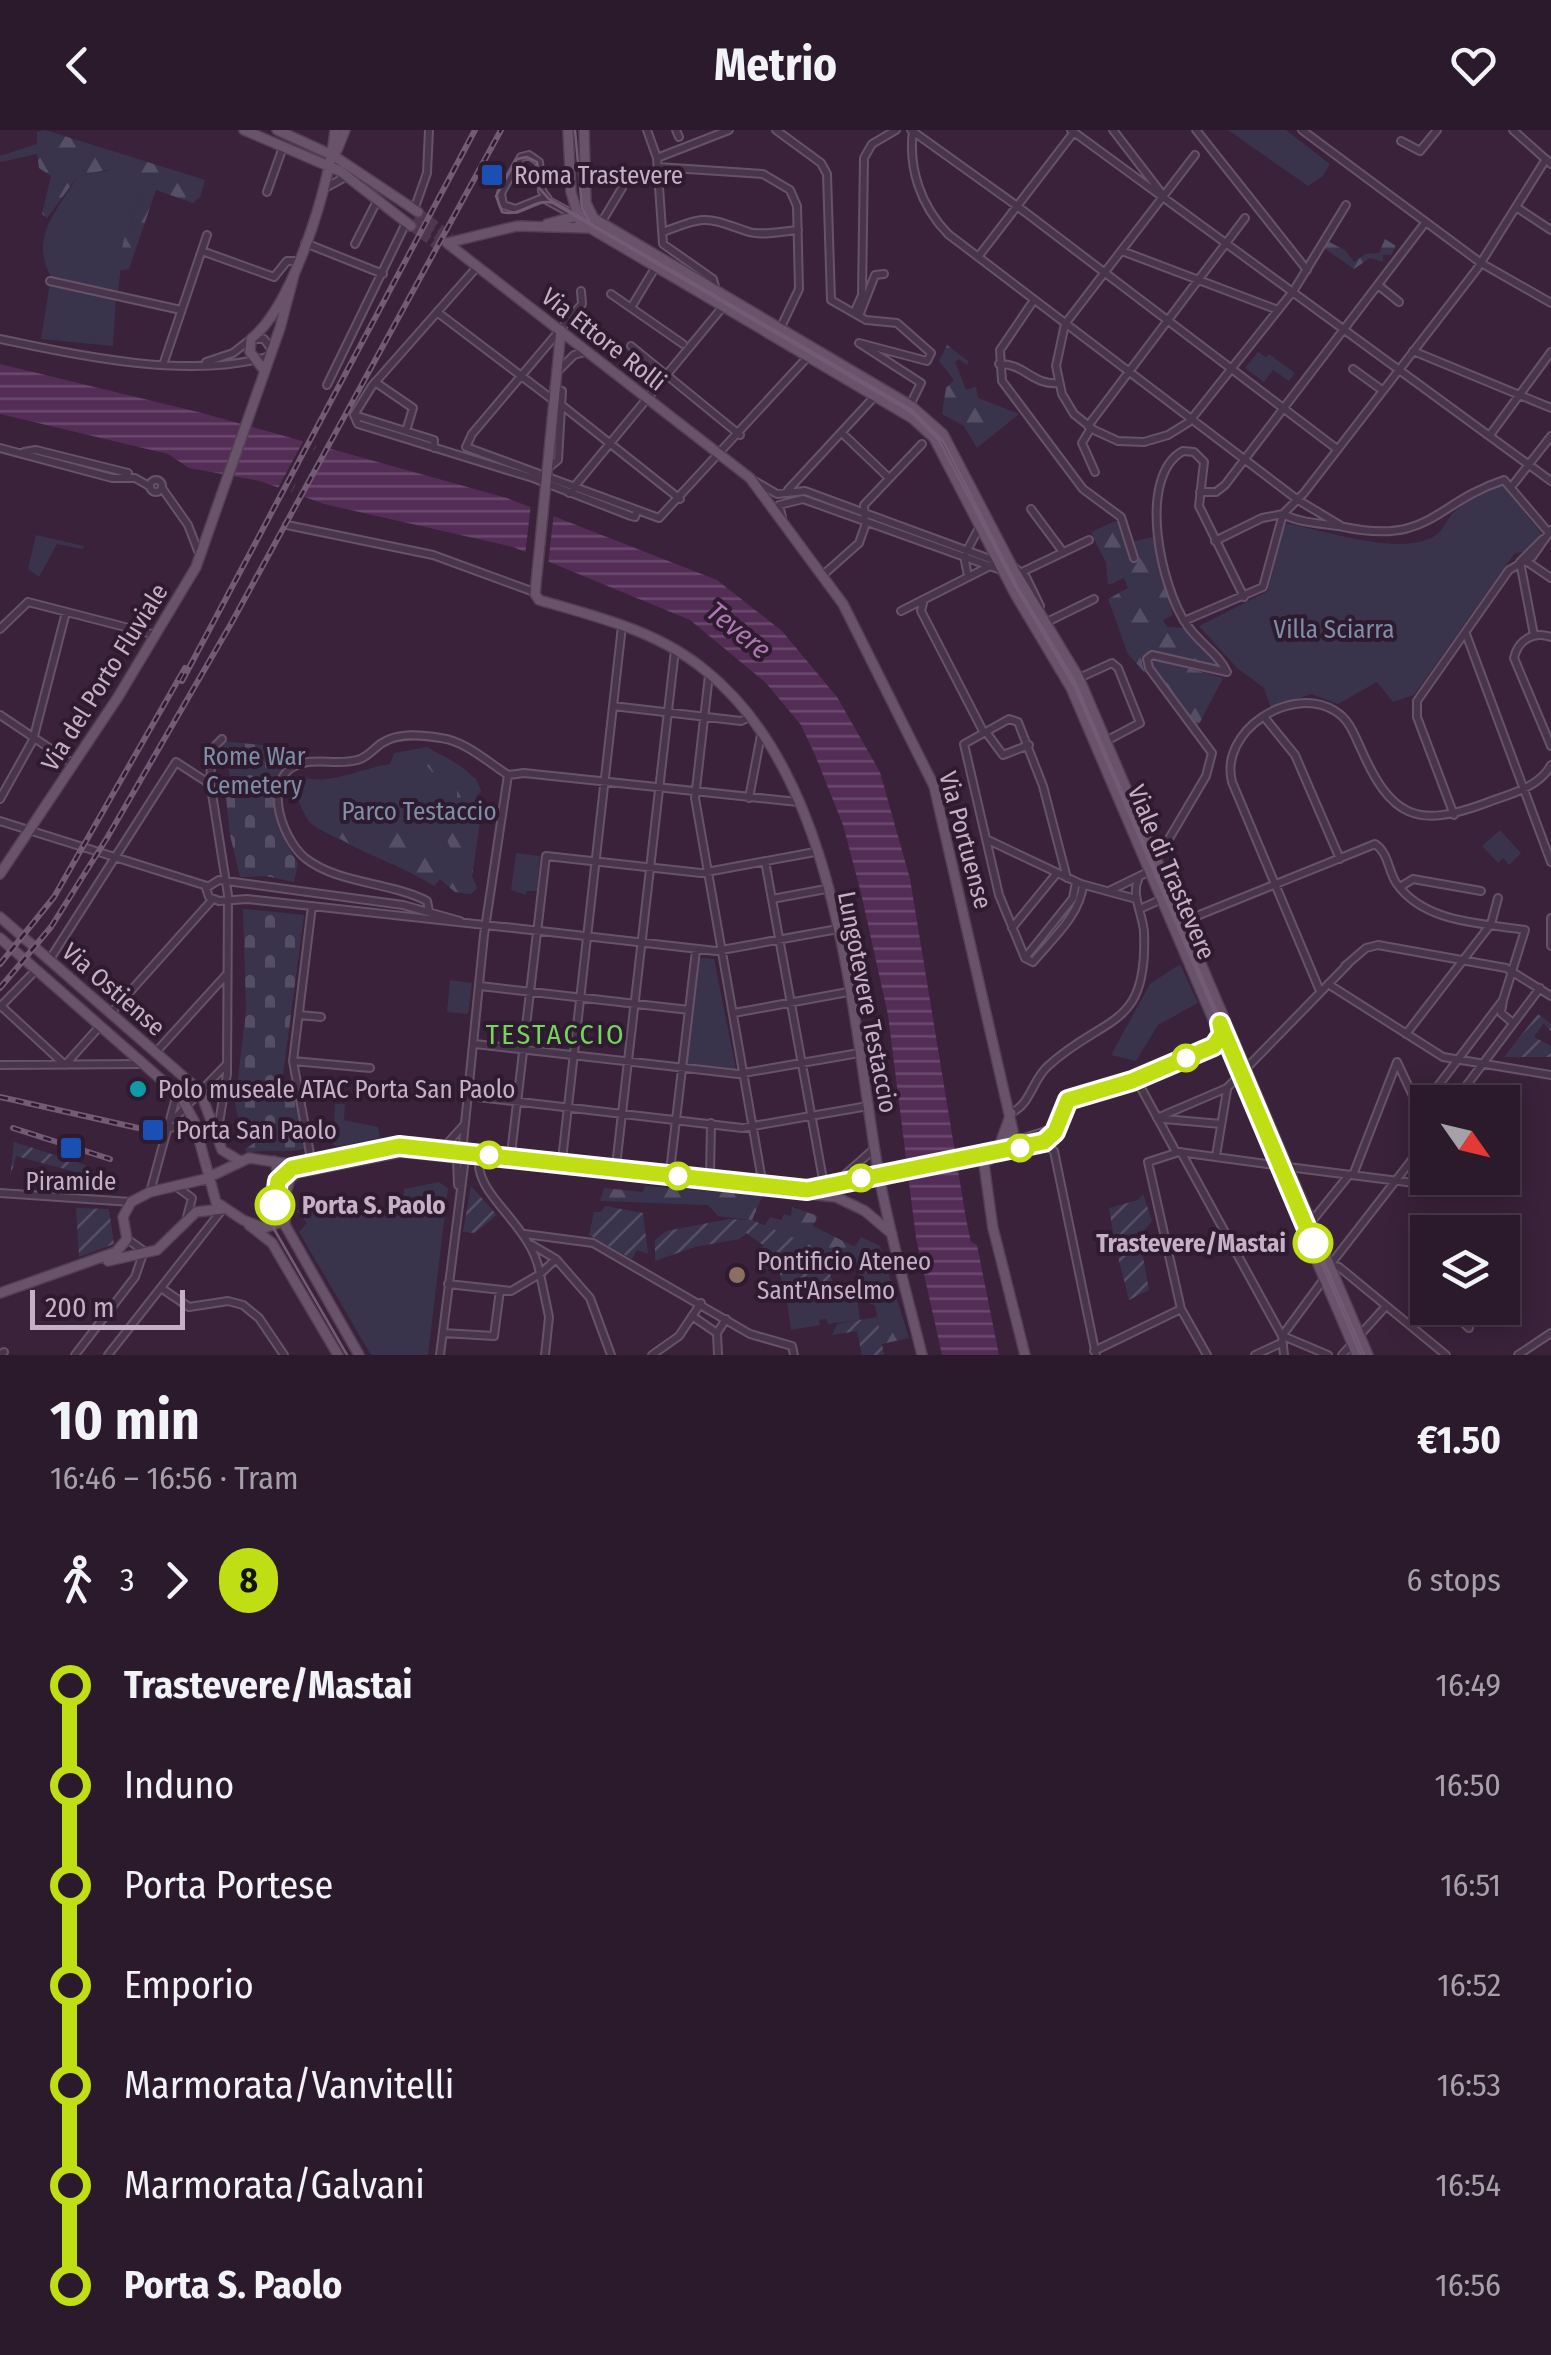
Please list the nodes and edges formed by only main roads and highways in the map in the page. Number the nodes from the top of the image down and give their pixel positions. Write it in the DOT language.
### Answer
graph roads {
  1 [pos="244,130"];
  2 [pos="276,130"];
  3 [pos="340,130"];
  4 [pos="568,130"];
  5 [pos="584,130"];
  6 [pos="333,156"];
  7 [pos="572,192"];
  8 [pos="586,200"];
  9 [pos="400,209"];
  10 [pos="576,216"];
  11 [pos="412,218"];
  12 [pos="547,224"];
  13 [pos="595,224"];
  14 [pos="452,242"];
  15 [pos="462,255"];
  16 [pos="294,275"];
  17 [pos="560,330"];
  18 [pos="812,353"];
  19 [pos="264,372"];
  20 [pos="720,454"];
  21 [pos="1001,566"];
  22 [pos="1074,680"];
  23 [pos="1156,860"];
  24 [pos="1150,871"];
  25 [pos="0,874"];
  26 [pos="0,917"];
  27 [pos="1178,924"];
  28 [pos="0,938"];
  29 [pos="1228,1026"];
  30 [pos="1223,1044"];
  31 [pos="1242,1074"];
  32 [pos="994,1148"];
  33 [pos="461,1152"];
  34 [pos="240,1161"];
  35 [pos="274,1161"];
  36 [pos="1276,1165"];
  37 [pos="1288,1167"];
  38 [pos="883,1172"];
  39 [pos="211,1176"];
  40 [pos="763,1187"];
  41 [pos="286,1192"];
  42 [pos="819,1192"];
  43 [pos="222,1209"];
  44 [pos="243,1220"];
  45 [pos="284,1221"];
  46 [pos="892,1234"];
  47 [pos="0,1296"];
  48 [pos="1349,1348"];
  49 [pos="338,1355"];
  50 [pos="360,1355"];
  51 [pos="922,1355"];
  52 [pos="1023,1355"];
  53 [pos="1357,1355"];
  54 [pos="1368,1355"];
  1 -- 6 [label="main road"];
  2 -- 6 [label="main road"];
  3 -- 6 [label="main road"];
  4 -- 7 [label="main road"];
  5 -- 8 [label="main road"];
  6 -- 9 [label="main road"];
  6 -- 9 [label="main road"];
  6 -- 16 [label="main road"];
  7 -- 10 [label="main road"];
  7 -- 12 [label="main road"];
  8 -- 10 [label="main road"];
  8 -- 13 [label="main road"];
  9 -- 11 [label="main road"];
  10 -- 12 [label="main road"];
  10 -- 13 [label="main road"];
  12 -- 13 [label="main road"];
  12 -- 14 [label="main road"];
  13 -- 18 [label="main road"];
  13 -- 18 [label="main road"];
  14 -- 15 [label="main road, Via Ettore Rolli"];
  14 -- 15 [label="main road"];
  15 -- 17 [label="main road, Via Ettore Rolli"];
  16 -- 19 [label="main road, Via del Porto Fluviale"];
  16 -- 19 [label="main road"];
  17 -- 20 [label="main road, Via Ettore Rolli"];
  17 -- 38 [label="main road, Lungotevere Testaccio"];
  18 -- 21 [label="main road"];
  18 -- 21 [label="main road"];
  19 -- 25 [label="main road, Via del Porto Fluviale"];
  20 -- 32 [label="main road, Via Portuense"];
  21 -- 22 [label="main road"];
  21 -- 22 [label="main road"];
  22 -- 23 [label="main road, Viale di Trastevere"];
  22 -- 24 [label="main road, Viale di Trastevere"];
  23 -- 24 [label="main road"];
  23 -- 27 [label="main road, Viale di Trastevere"];
  24 -- 27 [label="main road, Viale di Trastevere"];
  26 -- 34 [label="main road, Via Ostiense"];
  27 -- 29 [label="main road, Viale di Trastevere"];
  27 -- 30 [label="main road, Viale di Trastevere"];
  28 -- 39 [label="main road, Via Ostiense"];
  29 -- 30 [label="main road"];
  29 -- 31 [label="main road, Viale di Trastevere"];
  30 -- 31 [label="main road, Viale di Trastevere"];
  31 -- 36 [label="main road, Viale di Trastevere"];
  31 -- 37 [label="main road, Viale di Trastevere"];
  32 -- 38 [label="main road"];
  32 -- 52 [label="main road"];
  33 -- 35 [label="main road"];
  33 -- 40 [label="main road"];
  33 -- 40 [label="main road"];
  33 -- 41 [label="main road"];
  34 -- 35 [label="main road"];
  34 -- 39 [label="main road"];
  35 -- 41 [label="main road"];
  36 -- 37 [label="main road"];
  36 -- 48 [label="main road, Viale di Trastevere"];
  37 -- 48 [label="main road, Viale di Trastevere"];
  38 -- 42 [label="main road"];
  38 -- 46 [label="main road, Lungotevere Testaccio"];
  39 -- 43 [label="main road"];
  39 -- 47 [label="main road"];
  40 -- 42 [label="main road"];
  41 -- 45 [label="main road"];
  42 -- 46 [label="main road"];
  43 -- 44 [label="main road"];
  43 -- 47 [label="main road"];
  44 -- 45 [label="main road"];
  44 -- 49 [label="main road"];
  45 -- 50 [label="main road"];
  46 -- 51 [label="main road, Lungotevere Testaccio"];
  48 -- 53 [label="main road"];
  48 -- 54 [label="main road"];
}
